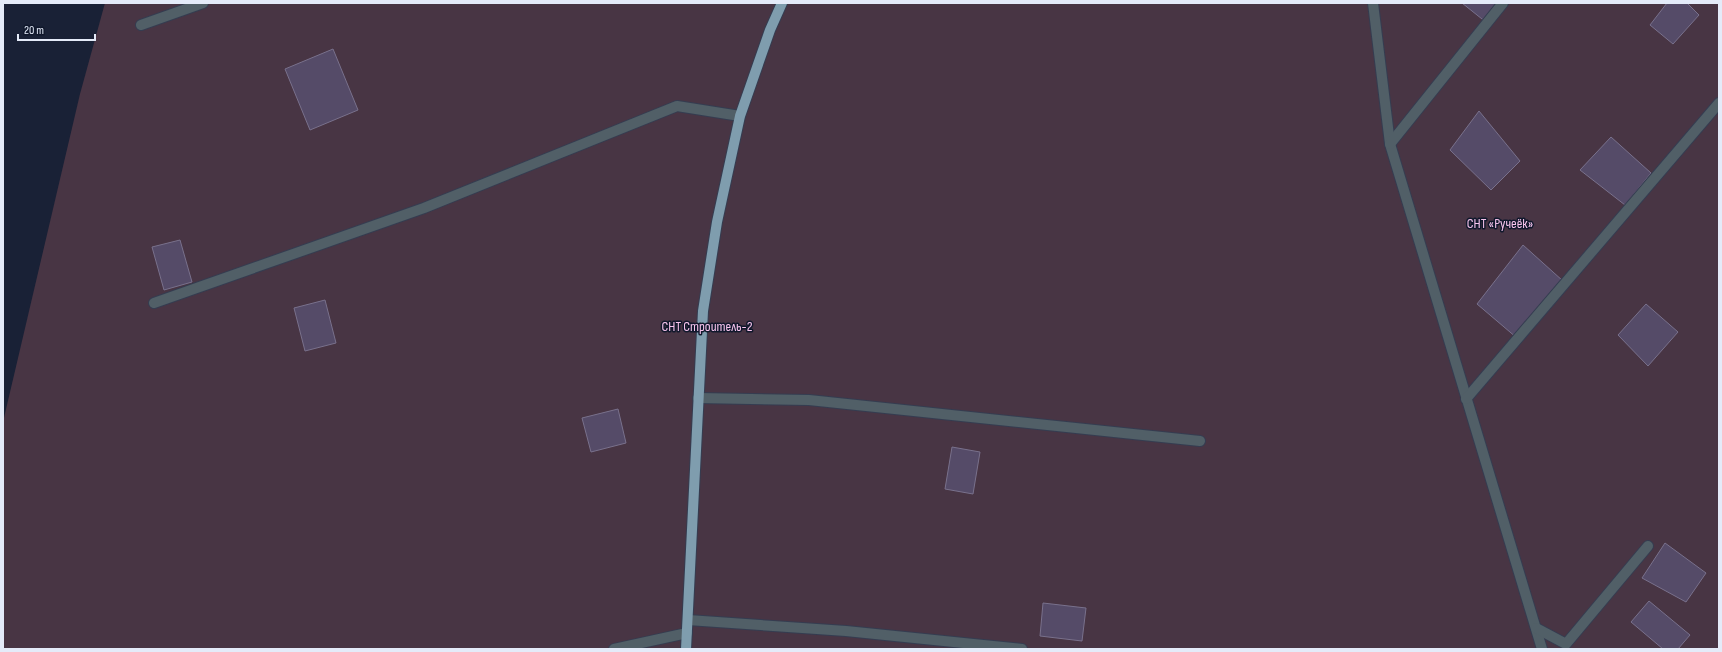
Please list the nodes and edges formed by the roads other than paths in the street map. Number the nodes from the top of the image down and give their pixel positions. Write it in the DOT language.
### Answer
graph roads {
  1 [pos="203,3"];
  2 [pos="782,3"];
  3 [pos="1373,3"];
  4 [pos="1503,3"];
  5 [pos="141,25"];
  6 [pos="1719,103"];
  7 [pos="740,116"];
  8 [pos="1390,144"];
  9 [pos="154,303"];
  10 [pos="698,398"];
  11 [pos="1466,399"];
  12 [pos="1200,441"];
  13 [pos="1648,546"];
  14 [pos="688,620"];
  15 [pos="1536,628"];
  16 [pos="687,633"];
  17 [pos="614,649"];
  18 [pos="686,649"];
  19 [pos="1022,649"];
  20 [pos="1542,649"];
  1 -- 5 [label="lane"];
  2 -- 7 [label="main road"];
  3 -- 8 [label="lane"];
  4 -- 8 [label="lane"];
  6 -- 11 [label="lane"];
  7 -- 9 [label="lane"];
  7 -- 10 [label="main road"];
  8 -- 11 [label="lane"];
  10 -- 12 [label="lane"];
  10 -- 14 [label="main road"];
  11 -- 15 [label="lane"];
  13 -- 15 [label="lane"];
  14 -- 16 [label="main road"];
  14 -- 19 [label="lane"];
  15 -- 20 [label="lane"];
  16 -- 17 [label="lane"];
  16 -- 18 [label="main road"];
}
